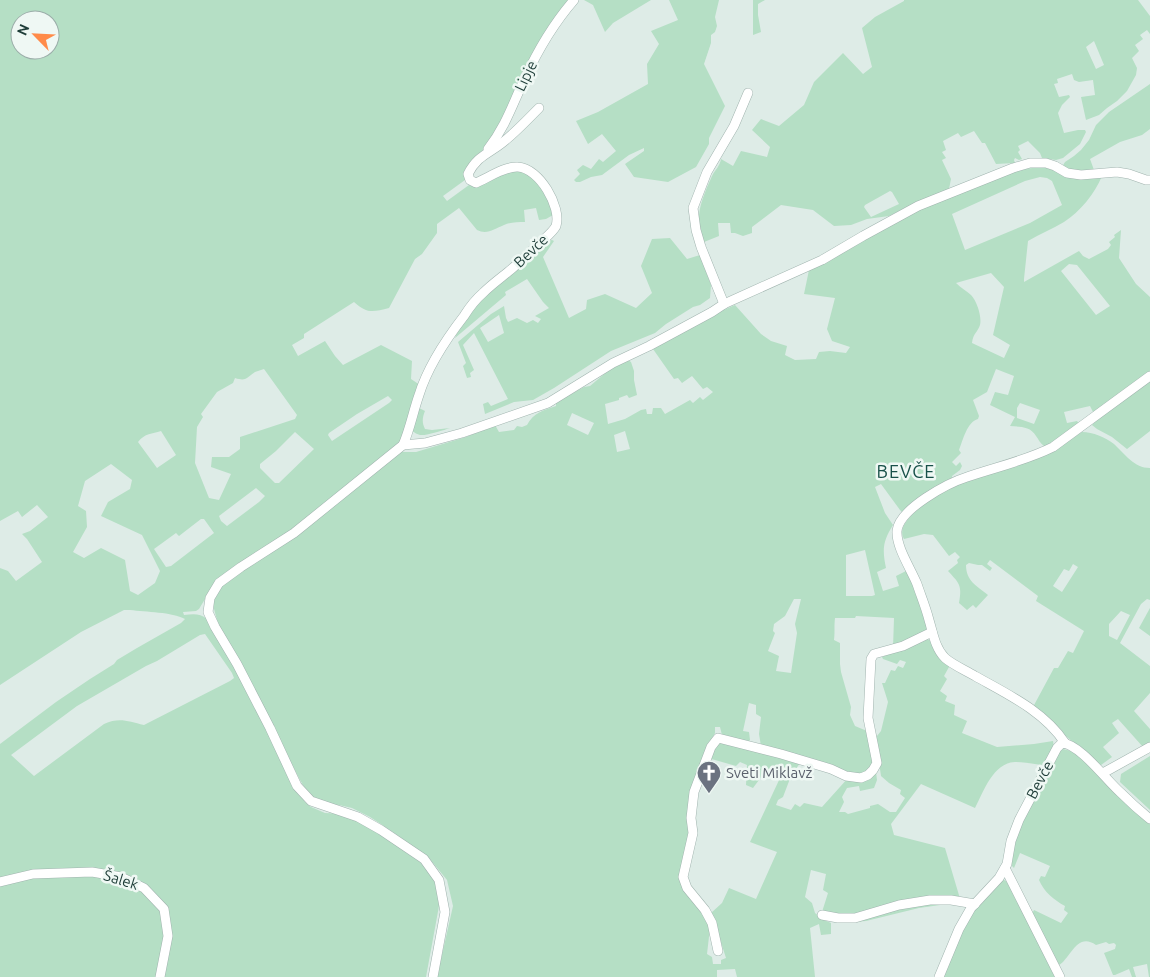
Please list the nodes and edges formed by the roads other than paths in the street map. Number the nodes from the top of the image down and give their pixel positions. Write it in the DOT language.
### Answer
graph roads {
  1 [pos="574,0"];
  2 [pos="748,93"];
  3 [pos="539,108"];
  4 [pos="483,155"];
  5 [pos="1150,180"];
  6 [pos="724,304"];
  7 [pos="1150,376"];
  8 [pos="403,446"];
  9 [pos="932,632"];
  10 [pos="1065,743"];
  11 [pos="1150,747"];
  12 [pos="1103,773"];
  13 [pos="1150,819"];
  14 [pos="1005,868"];
  15 [pos="0,882"];
  16 [pos="975,904"];
  17 [pos="822,915"];
  18 [pos="718,951"];
  19 [pos="160,977"];
  20 [pos="433,977"];
  21 [pos="939,977"];
  22 [pos="1060,977"];
  1 -- 4 [label="street, Lipje"];
  2 -- 6 [label="street"];
  3 -- 4 [label="street, Bevče"];
  4 -- 8 [label="street, Bevče"];
  5 -- 6 [label="street"];
  6 -- 8 [label="street"];
  7 -- 9 [label="street"];
  8 -- 20 [label="street"];
  9 -- 10 [label="street"];
  9 -- 18 [label="street"];
  10 -- 12 [label="street"];
  10 -- 14 [label="street, Bevče"];
  11 -- 12 [label="street"];
  12 -- 13 [label="street"];
  14 -- 16 [label="street, Bevče"];
  14 -- 22 [label="street"];
  15 -- 19 [label="street, Šalek"];
  16 -- 17 [label="street"];
  16 -- 21 [label="street, Bevče"];
}
